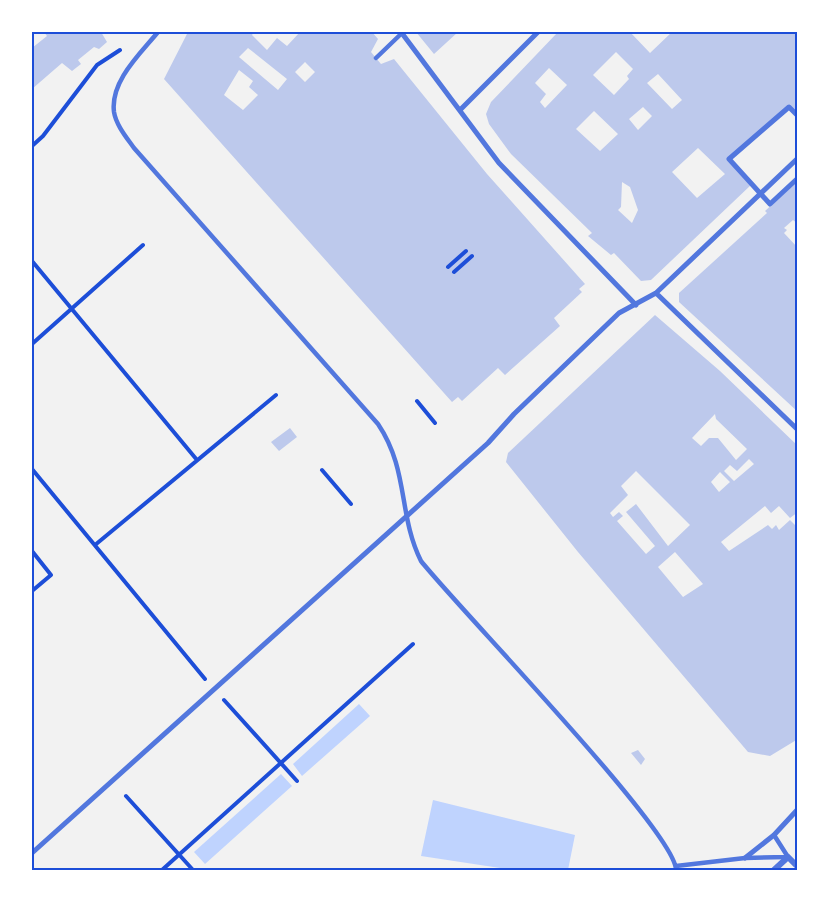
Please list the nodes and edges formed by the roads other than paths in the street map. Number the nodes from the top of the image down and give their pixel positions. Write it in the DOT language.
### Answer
graph roads {
  1 [pos="158,32"];
  2 [pos="402,32"];
  3 [pos="538,32"];
  4 [pos="376,58"];
  5 [pos="460,110"];
  6 [pos="798,116"];
  7 [pos="798,158"];
  8 [pos="798,178"];
  9 [pos="761,193"];
  10 [pos="656,293"];
  11 [pos="636,305"];
  12 [pos="798,430"];
  13 [pos="408,516"];
  14 [pos="798,809"];
  15 [pos="774,835"];
  16 [pos="32,853"];
  17 [pos="788,857"];
  18 [pos="745,858"];
  19 [pos="798,867"];
  20 [pos="676,868"];
  21 [pos="774,870"];
  1 -- 13 [label="lane"];
  2 -- 4 [label="lane"];
  2 -- 5 [label="street"];
  3 -- 5 [label="street"];
  5 -- 11 [label="street"];
  6 -- 9 [label="street"];
  7 -- 9 [label="street"];
  8 -- 9 [label="street"];
  9 -- 10 [label="street"];
  10 -- 11 [label="street"];
  10 -- 12 [label="street"];
  11 -- 13 [label="street"];
  13 -- 16 [label="street"];
  13 -- 20 [label="lane"];
  14 -- 15 [label="street"];
  15 -- 17 [label="lane"];
  15 -- 18 [label="street"];
  17 -- 18 [label="lane"];
  17 -- 19 [label="street"];
  17 -- 21 [label="street"];
  18 -- 20 [label="lane"];
}
